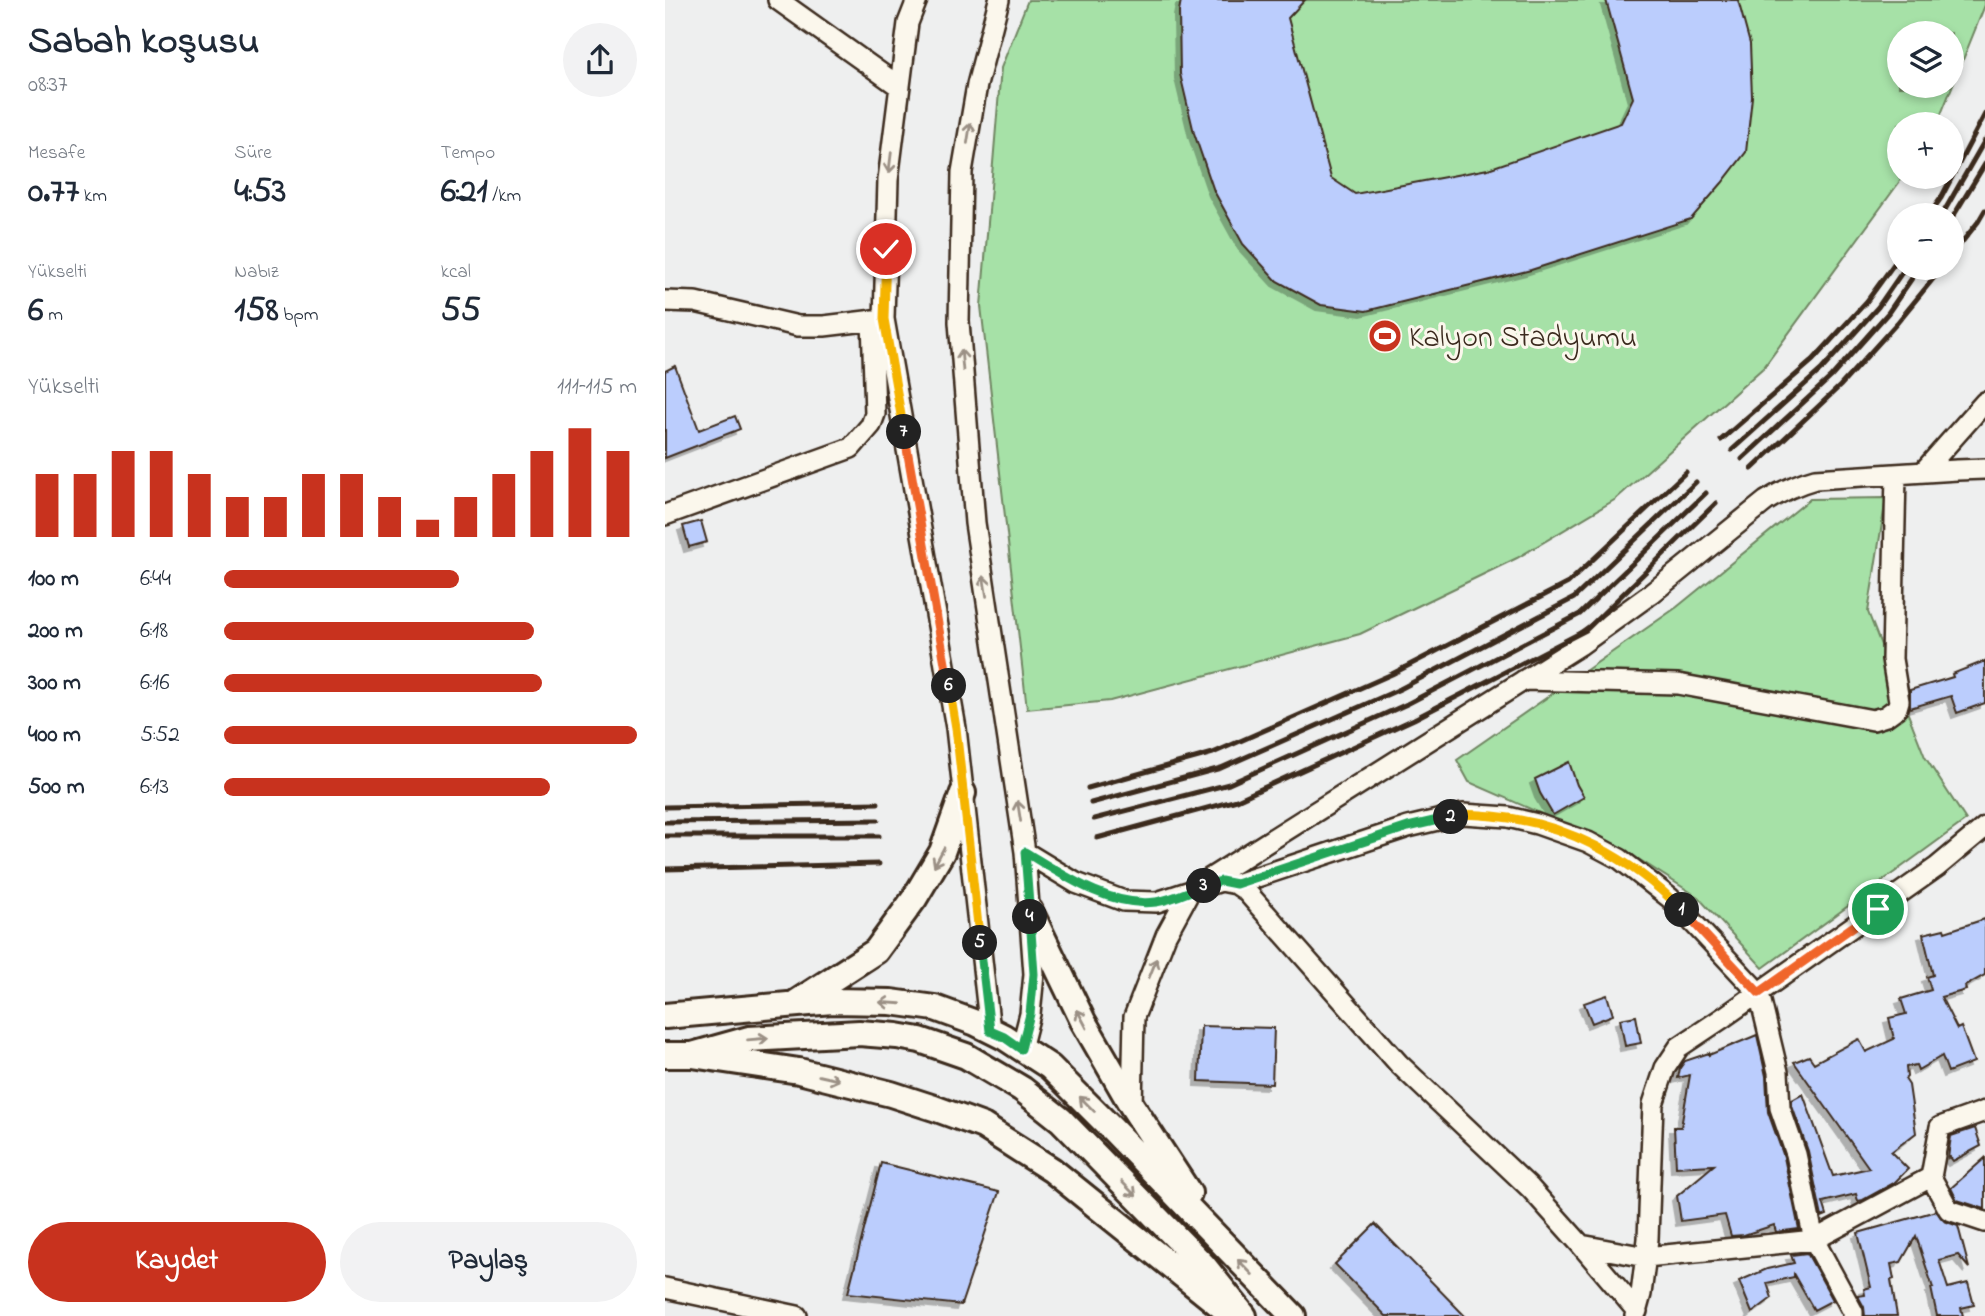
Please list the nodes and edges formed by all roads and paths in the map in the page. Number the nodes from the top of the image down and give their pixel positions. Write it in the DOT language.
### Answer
graph roads {
  1 [pos="778,0"];
  2 [pos="917,0"];
  3 [pos="999,0"];
  4 [pos="900,87"];
  5 [pos="665,301"];
  6 [pos="878,319"];
  7 [pos="1985,402"];
  8 [pos="1985,470"];
  9 [pos="1923,472"];
  10 [pos="1896,474"];
  11 [pos="665,515"];
  12 [pos="1524,680"];
  13 [pos="963,793"];
  14 [pos="1985,827"];
  15 [pos="1025,852"];
  16 [pos="1236,884"];
  17 [pos="1190,891"];
  18 [pos="1030,911"];
  19 [pos="1759,993"];
  20 [pos="793,1004"];
  21 [pos="665,1016"];
  22 [pos="990,1031"];
  23 [pos="1021,1049"];
  24 [pos="665,1055"];
  25 [pos="692,1055"];
  26 [pos="993,1071"];
  27 [pos="1132,1106"];
  28 [pos="1985,1111"];
  29 [pos="1931,1177"];
  30 [pos="1985,1222"];
  31 [pos="1814,1240"];
  32 [pos="1222,1243"];
  33 [pos="1581,1245"];
  34 [pos="1646,1257"];
  35 [pos="665,1288"];
  36 [pos="1636,1313"];
  37 [pos="1852,1315"];
  38 [pos="797,1316"];
  39 [pos="1234,1316"];
  40 [pos="1244,1316"];
  41 [pos="1293,1316"];
  1 -- 4 [label="street"];
  2 -- 4 [label="street"];
  15 -- 3 [label="street, one-way"];
  4 -- 6 [label="street, one-way"];
  5 -- 6 [label="street"];
  6 -- 11 [label="street"];
  6 -- 13 [label="street"];
  7 -- 9 [label="street"];
  8 -- 9 [label="street"];
  9 -- 10 [label="street"];
  10 -- 12 [label="street"];
  10 -- 12 [label="street"];
  12 -- 17 [label="street"];
  13 -- 20 [label="main road, one-way"];
  13 -- 22 [label="street"];
  14 -- 19 [label="street"];
  15 -- 17 [label="street"];
  15 -- 18 [label="street"];
  16 -- 17 [label="street"];
  16 -- 19 [label="street"];
  16 -- 33 [label="street"];
  27 -- 17 [label="street, one-way"];
  18 -- 23 [label="street"];
  27 -- 18 [label="main road, one-way"];
  19 -- 31 [label="street"];
  19 -- 34 [label="street"];
  20 -- 21 [label="main road"];
  22 -- 20 [label="main road, one-way"];
  22 -- 23 [label="main road"];
  22 -- 26 [label="main road"];
  23 -- 26 [label="main road"];
  32 -- 23 [label="main road, one-way"];
  24 -- 25 [label="main road"];
  25 -- 26 [label="main road, one-way"];
  25 -- 39 [label="main road, one-way"];
  26 -- 40 [label="main road, one-way"];
  27 -- 32 [label="main road"];
  28 -- 29 [label="street"];
  29 -- 30 [label="street"];
  29 -- 31 [label="street"];
  31 -- 34 [label="street"];
  31 -- 37 [label="street"];
  41 -- 32 [label="main road, one-way"];
  33 -- 34 [label="street"];
  33 -- 36 [label="street"];
  34 -- 36 [label="street"];
  35 -- 38 [label="street"];
}
